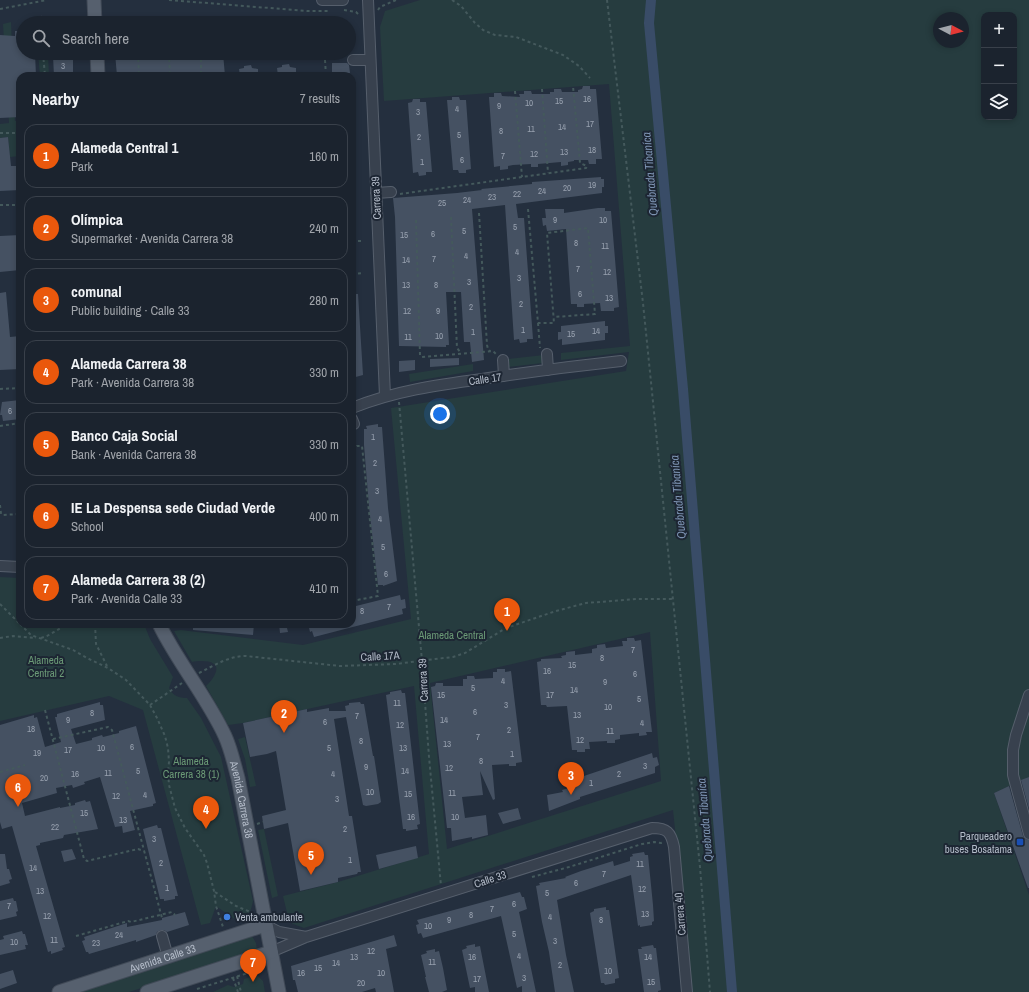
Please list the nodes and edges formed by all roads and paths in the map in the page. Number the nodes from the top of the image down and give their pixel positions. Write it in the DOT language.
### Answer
graph roads {
  1 [pos="47,0"];
  2 [pos="94,0"];
  3 [pos="169,0"];
  4 [pos="322,0"];
  5 [pos="343,0"];
  6 [pos="368,0"];
  7 [pos="396,0"];
  8 [pos="452,0"];
  9 [pos="607,0"];
  10 [pos="0,9"];
  11 [pos="341,10"];
  12 [pos="333,11"];
  13 [pos="95,16"];
  14 [pos="368,16"];
  15 [pos="44,60"];
  16 [pos="97,60"];
  17 [pos="138,60"];
  18 [pos="169,60"];
  19 [pos="201,60"];
  20 [pos="325,60"];
  21 [pos="353,60"];
  22 [pos="370,60"];
  23 [pos="45,72"];
  24 [pos="98,72"];
  25 [pos="139,72"];
  26 [pos="170,72"];
  27 [pos="202,72"];
  28 [pos="326,72"];
  29 [pos="590,78"];
  30 [pos="573,86"];
  31 [pos="542,89"];
  32 [pos="515,91"];
  33 [pos="0,133"];
  34 [pos="16,133"];
  35 [pos="548,173"];
  36 [pos="522,177"];
  37 [pos="376,193"];
  38 [pos="395,193"];
  39 [pos="0,205"];
  40 [pos="16,205"];
  41 [pos="528,208"];
  42 [pos="479,213"];
  43 [pos="450,217"];
  44 [pos="416,220"];
  45 [pos="363,241"];
  46 [pos="356,242"];
  47 [pos="364,273"];
  48 [pos="356,274"];
  49 [pos="554,318"];
  50 [pos="538,323"];
  51 [pos="490,351"];
  52 [pos="544,352"];
  53 [pos="462,354"];
  54 [pos="503,360"];
  55 [pos="621,361"];
  56 [pos="548,370"];
  57 [pos="501,376"];
  58 [pos="16,388"];
  59 [pos="0,389"];
  60 [pos="398,393"];
  61 [pos="385,396"];
  62 [pos="356,407"];
  63 [pos="16,424"];
  64 [pos="0,426"];
  65 [pos="356,447"];
  66 [pos="0,505"];
  67 [pos="16,514"];
  68 [pos="0,566"];
  69 [pos="16,567"];
  70 [pos="673,599"];
  71 [pos="356,600"];
  72 [pos="0,604"];
  73 [pos="16,620"];
  74 [pos="24,628"];
  75 [pos="61,628"];
  76 [pos="95,628"];
  77 [pos="161,628"];
  78 [pos="0,638"];
  79 [pos="40,638"];
  80 [pos="422,661"];
  81 [pos="108,668"];
  82 [pos="183,683"];
  83 [pos="1029,695"];
  84 [pos="150,705"];
  85 [pos="45,710"];
  86 [pos="52,739"];
  87 [pos="25,765"];
  88 [pos="0,772"];
  89 [pos="1029,834"];
  90 [pos="672,837"];
  91 [pos="144,851"];
  92 [pos="527,878"];
  93 [pos="214,891"];
  94 [pos="442,894"];
  95 [pos="161,915"];
  96 [pos="175,915"];
  97 [pos="250,917"];
  98 [pos="162,918"];
  99 [pos="265,925"];
  100 [pos="229,926"];
  101 [pos="76,936"];
  102 [pos="162,936"];
  103 [pos="306,937"];
  104 [pos="168,957"];
  105 [pos="272,958"];
  106 [pos="237,977"];
  107 [pos="233,978"];
  108 [pos="193,990"];
  109 [pos="60,992"];
  110 [pos="147,992"];
  111 [pos="238,992"];
  112 [pos="241,992"];
  113 [pos="279,992"];
  114 [pos="687,992"];
  115 [pos="710,992"];
  1 -- 10 [label="path"];
  2 -- 13 [label="main road"];
  3 -- 12 [label="path"];
  4 -- 5 [label="street"];
  6 -- 14 [label="street, Carrera 39"];
  7 -- 14 [label="path"];
  8 -- 29 [label="path"];
  9 -- 70 [label="path"];
  11 -- 14 [label="path"];
  14 -- 22 [label="street, Carrera 39"];
  15 -- 23 [label="path"];
  16 -- 24 [label="main road"];
  17 -- 25 [label="path"];
  18 -- 26 [label="path"];
  19 -- 27 [label="path"];
  20 -- 28 [label="path"];
  21 -- 22 [label="street"];
  22 -- 37 [label="street, Carrera 39"];
  30 -- 35 [label="path"];
  31 -- 35 [label="path"];
  32 -- 36 [label="path"];
  33 -- 34 [label="path"];
  35 -- 36 [label="path"];
  36 -- 38 [label="path"];
  37 -- 38 [label="street"];
  37 -- 61 [label="street, Carrera 39"];
  39 -- 40 [label="path"];
  41 -- 50 [label="path"];
  42 -- 51 [label="path"];
  43 -- 53 [label="path"];
  44 -- 53 [label="path"];
  45 -- 46 [label="path"];
  47 -- 48 [label="path"];
  49 -- 49 [label="path"];
  49 -- 50 [label="path"];
  50 -- 52 [label="path"];
  51 -- 53 [label="path"];
  51 -- 57 [label="path"];
  52 -- 56 [label="street"];
  54 -- 57 [label="street"];
  55 -- 56 [label="street, Calle 17"];
  56 -- 57 [label="street, Calle 17"];
  57 -- 60 [label="street, Calle 17"];
  58 -- 59 [label="path"];
  60 -- 61 [label="street, Calle 17"];
  60 -- 80 [label="path, Carrera 39"];
  61 -- 62 [label="street, Calle 17"];
  63 -- 64 [label="path"];
  65 -- 71 [label="path"];
  66 -- 67 [label="path"];
  68 -- 69 [label="street"];
  70 -- 80 [label="path, Calle 17A"];
  70 -- 115 [label="path"];
  72 -- 73 [label="path"];
  74 -- 79 [label="path"];
  75 -- 79 [label="path"];
  76 -- 81 [label="path"];
  77 -- 82 [label="main road, Avenida Carrera 38"];
  78 -- 79 [label="path"];
  79 -- 81 [label="path"];
  80 -- 82 [label="path, Calle 17A"];
  80 -- 94 [label="path, Carrera 39"];
  81 -- 84 [label="path"];
  82 -- 84 [label="path, Calle 17A"];
  82 -- 99 [label="main road, Avenida Carrera 38"];
  83 -- 89 [label="street"];
  84 -- 93 [label="path"];
  85 -- 86 [label="path"];
  86 -- 91 [label="path"];
  86 -- 91 [label="path"];
  87 -- 88 [label="path"];
  90 -- 92 [label="path"];
  90 -- 94 [label="street, Calle 33"];
  90 -- 114 [label="street, Carrera 40"];
  91 -- 95 [label="path"];
  93 -- 97 [label="path"];
  93 -- 100 [label="path"];
  94 -- 103 [label="street, Calle 33"];
  95 -- 96 [label="path"];
  95 -- 98 [label="path"];
  95 -- 101 [label="path"];
  99 -- 103 [label="street, Calle 33"];
  99 -- 104 [label="main road, Avenida Calle 33"];
  99 -- 105 [label="main road, Avenida Carrera 38"];
  102 -- 104 [label="street"];
  103 -- 105 [label="street, Calle 33"];
  104 -- 109 [label="main road, Avenida Calle 33"];
  105 -- 106 [label="path"];
  105 -- 110 [label="main road"];
  105 -- 113 [label="main road, Avenida Carrera 38"];
  106 -- 107 [label="path"];
  106 -- 112 [label="path"];
  107 -- 108 [label="path"];
  107 -- 111 [label="path"];
}
